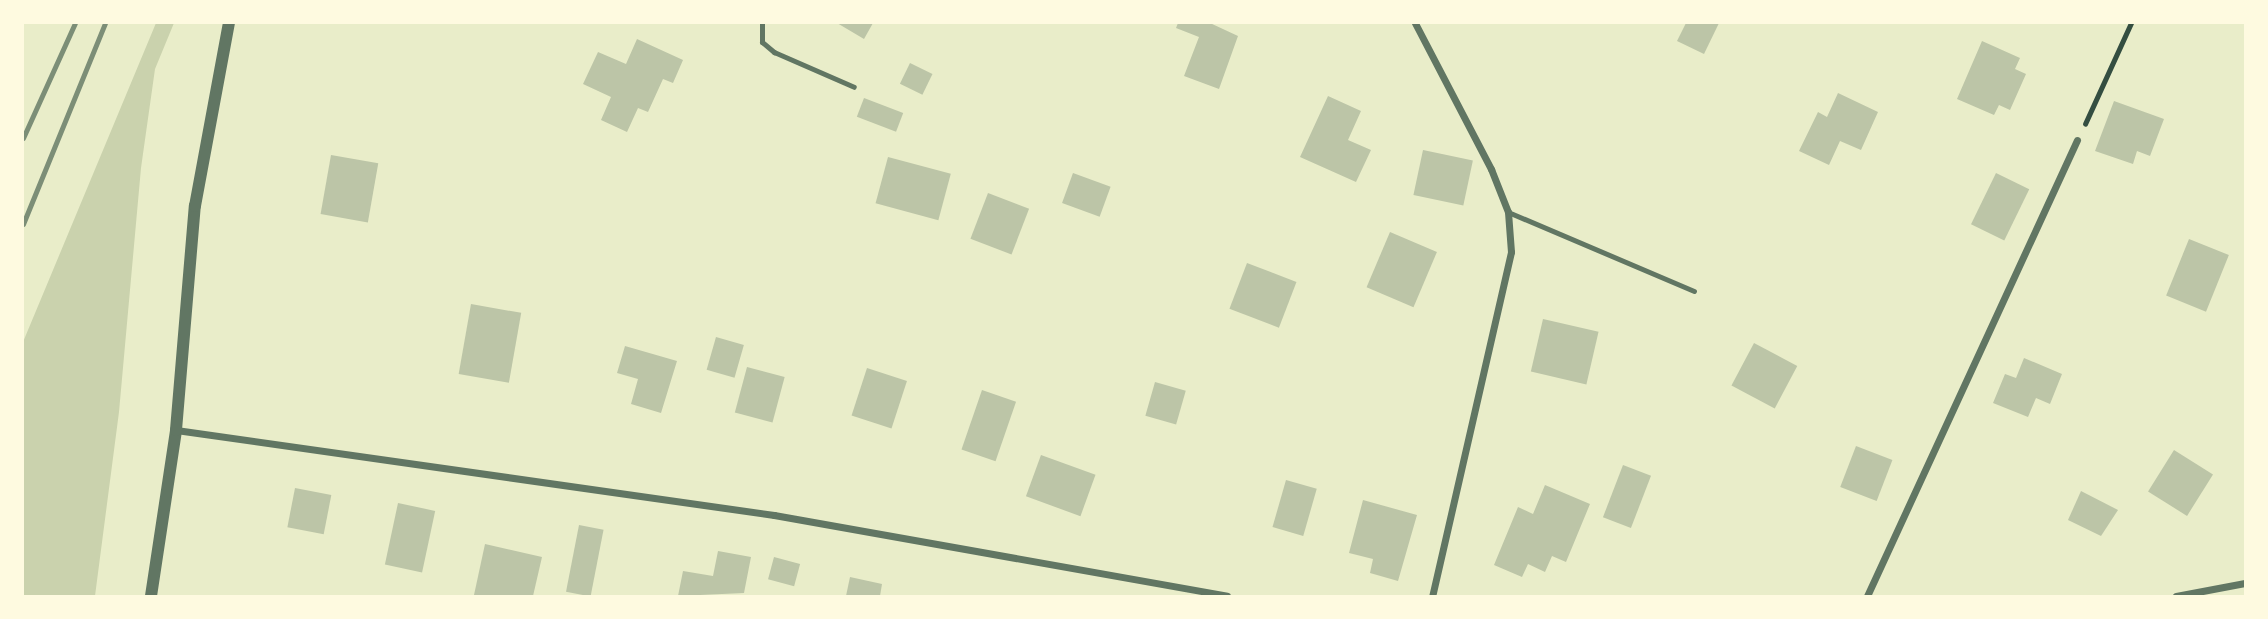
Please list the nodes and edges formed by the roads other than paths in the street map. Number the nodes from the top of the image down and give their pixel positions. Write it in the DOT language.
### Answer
graph roads {
  1 [pos="229,23"];
  2 [pos="762,23"];
  3 [pos="1415,23"];
  4 [pos="854,87"];
  5 [pos="2077,140"];
  6 [pos="1508,212"];
  7 [pos="1695,291"];
  8 [pos="176,430"];
  9 [pos="2245,583"];
  10 [pos="151,596"];
  11 [pos="1227,596"];
  12 [pos="1432,596"];
  13 [pos="1867,596"];
  14 [pos="2176,596"];
  1 -- 8 [label="street"];
  2 -- 4 [label="lane"];
  3 -- 6 [label="street"];
  5 -- 13 [label="street"];
  6 -- 7 [label="lane"];
  6 -- 12 [label="street"];
  8 -- 10 [label="street"];
  8 -- 11 [label="street"];
  9 -- 14 [label="street"];
}
